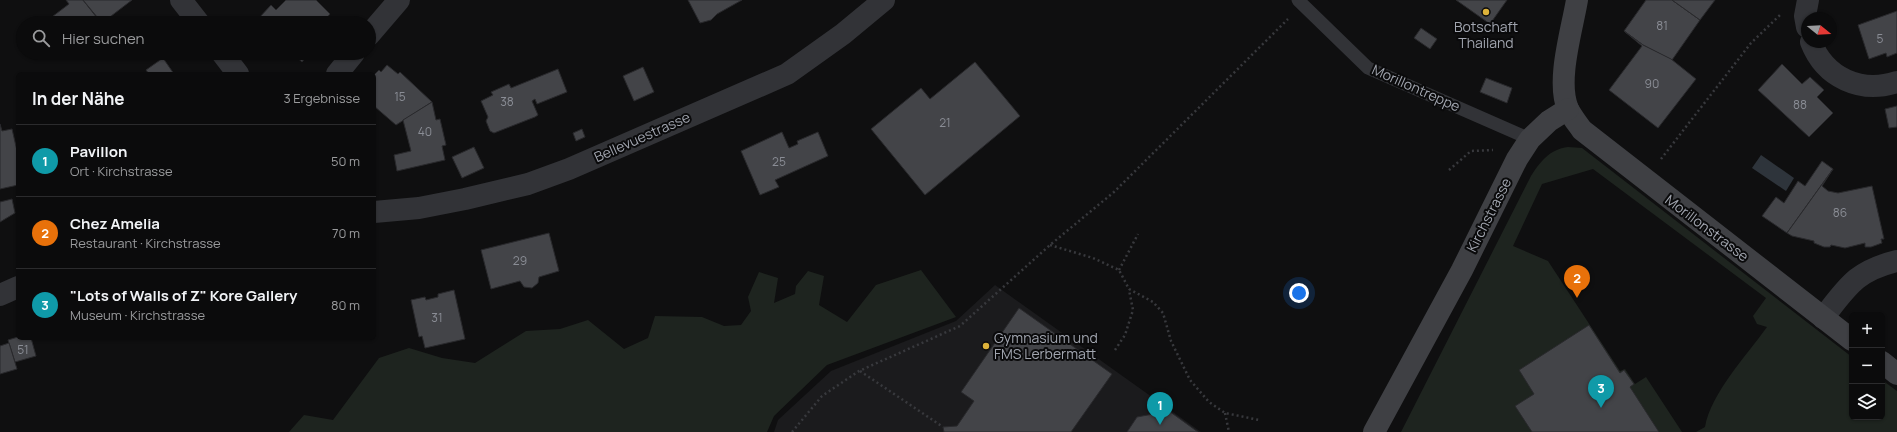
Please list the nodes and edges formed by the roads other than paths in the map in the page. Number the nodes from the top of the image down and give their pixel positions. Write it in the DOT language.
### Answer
graph roads {
  1 [pos="181,0"];
  2 [pos="399,0"];
  3 [pos="884,0"];
  4 [pos="1577,0"];
  5 [pos="1808,0"];
  6 [pos="1300,2"];
  7 [pos="1806,12"];
  8 [pos="194,16"];
  9 [pos="376,27"];
  10 [pos="1814,48"];
  11 [pos="227,60"];
  12 [pos="348,60"];
  13 [pos="236,72"];
  14 [pos="338,72"];
  15 [pos="1897,82"];
  16 [pos="1568,109"];
  17 [pos="1530,139"];
  18 [pos="376,212"];
  19 [pos="1897,261"];
  20 [pos="16,288"];
  21 [pos="0,295"];
  22 [pos="1823,318"];
  23 [pos="1849,338"];
  24 [pos="1885,364"];
  25 [pos="1897,374"];
  26 [pos="1374,432"];
  1 -- 8 [label="street"];
  2 -- 9 [label="street"];
  3 -- 18 [label="street, Bellevuestrasse"];
  4 -- 16 [label="street"];
  5 -- 7 [label="street"];
  6 -- 17 [label="lane, Morillontreppe"];
  10 -- 15 [label="street"];
  11 -- 13 [label="street"];
  12 -- 14 [label="street"];
  16 -- 17 [label="street, Kirchstrasse"];
  16 -- 22 [label="street, Morillonstrasse"];
  17 -- 26 [label="street, Kirchstrasse"];
  19 -- 22 [label="street"];
  20 -- 21 [label="street"];
  22 -- 23 [label="street, Morillonstrasse"];
  24 -- 25 [label="street"];
}
